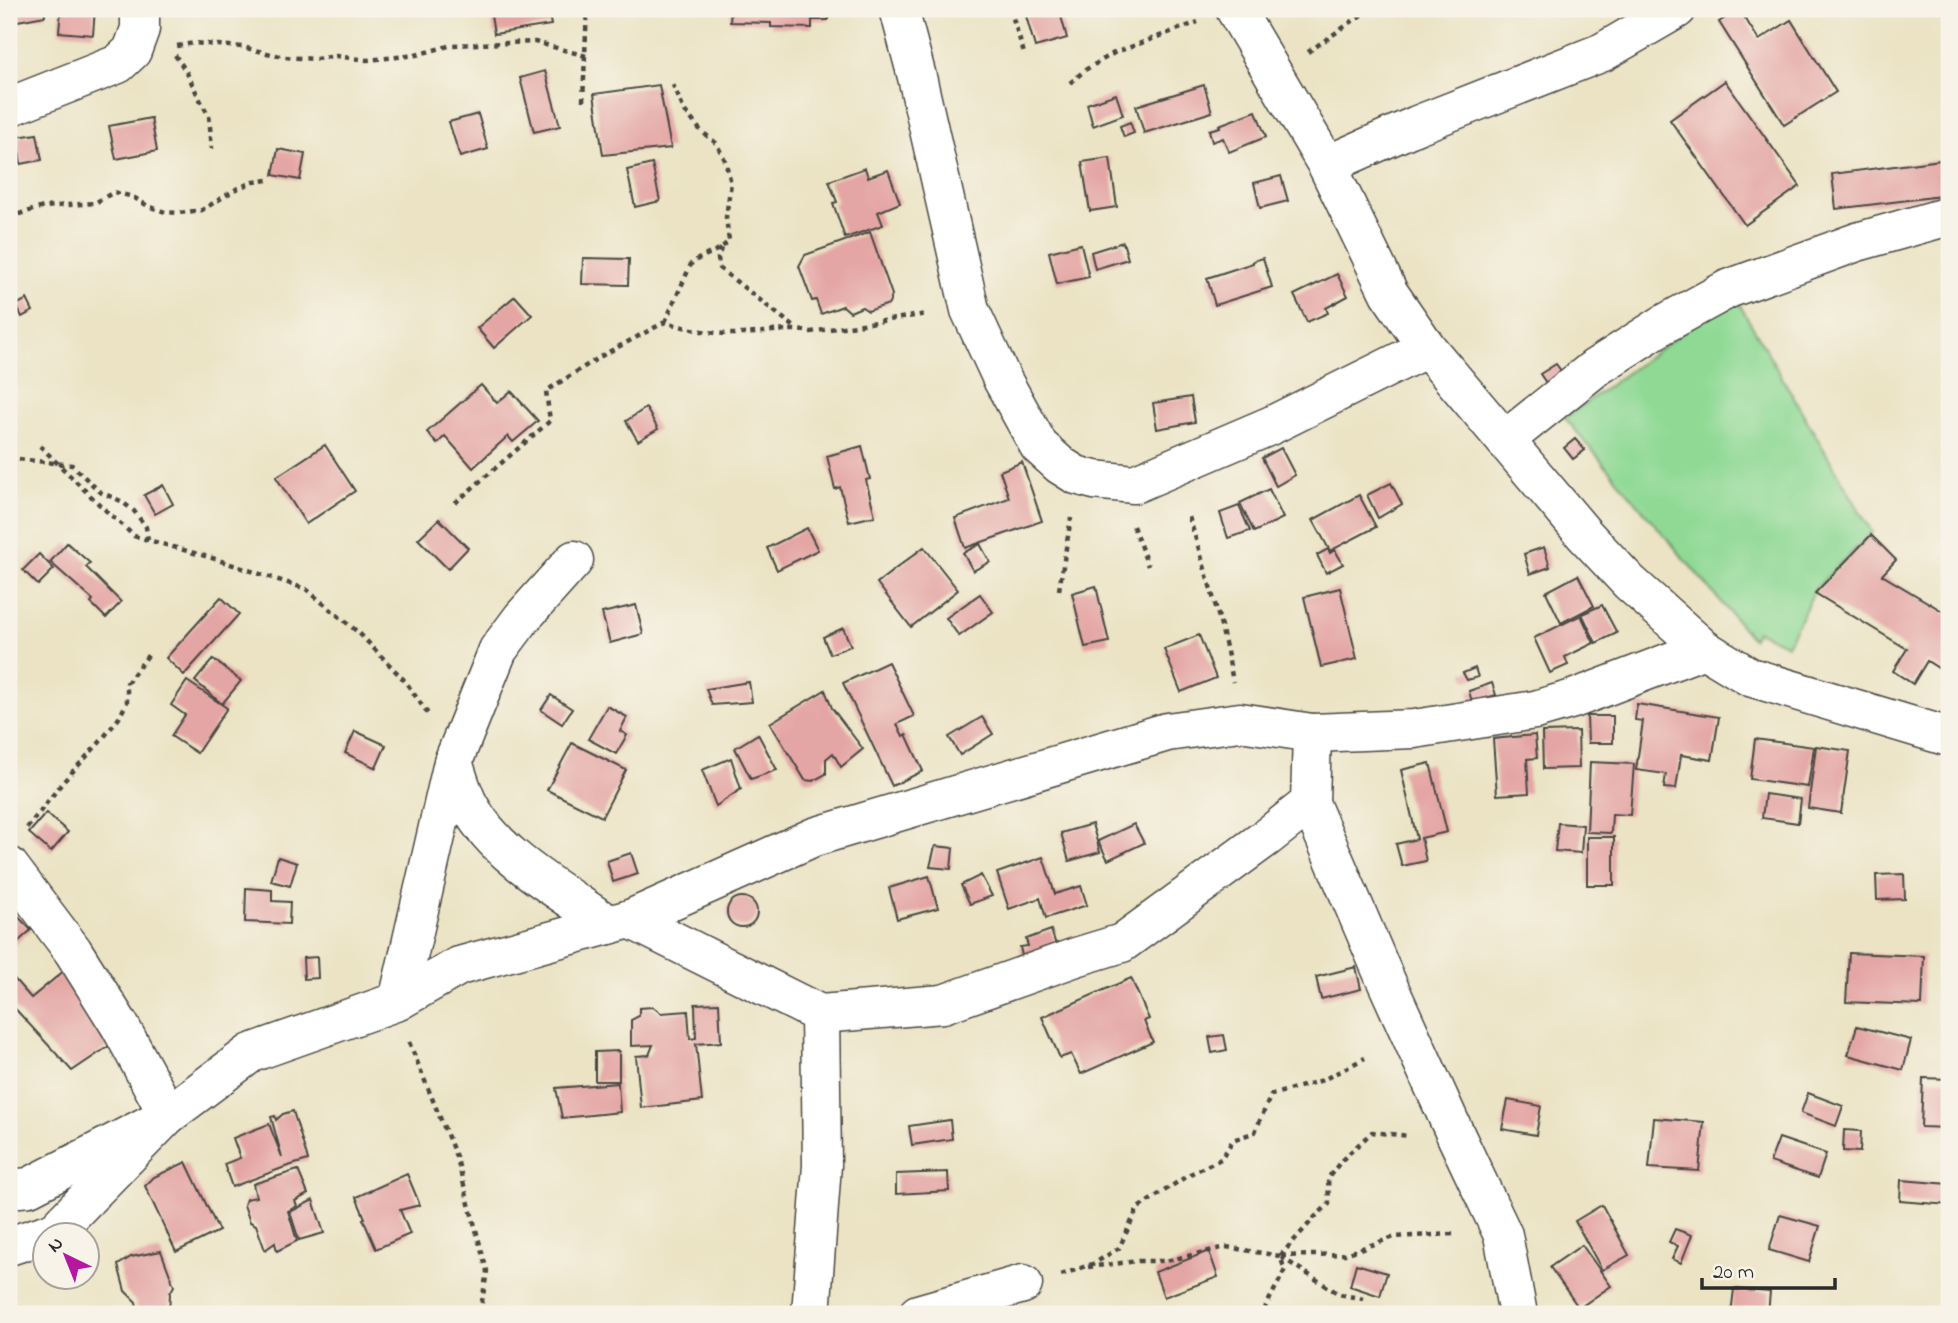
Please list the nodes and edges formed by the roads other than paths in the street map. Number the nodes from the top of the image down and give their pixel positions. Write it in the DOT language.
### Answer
graph roads {
  1 [pos="140,9"];
  2 [pos="899,9"];
  3 [pos="1235,9"];
  4 [pos="1678,9"];
  5 [pos="9,107"];
  6 [pos="1327,165"];
  7 [pos="1949,216"];
  8 [pos="1427,348"];
  9 [pos="1505,439"];
  10 [pos="574,560"];
  11 [pos="1704,649"];
  12 [pos="1312,733"];
  13 [pos="1949,737"];
  14 [pos="453,762"];
  15 [pos="1310,803"];
  16 [pos="15,851"];
  17 [pos="620,922"];
  18 [pos="398,1001"];
  19 [pos="820,1014"];
  20 [pos="168,1115"];
  21 [pos="9,1189"];
  22 [pos="9,1246"];
  23 [pos="1023,1284"];
  24 [pos="811,1314"];
  25 [pos="918,1314"];
  26 [pos="1518,1314"];
  1 -- 5 [label="street"];
  2 -- 8 [label="street"];
  3 -- 6 [label="street"];
  4 -- 6 [label="street"];
  6 -- 8 [label="street"];
  7 -- 9 [label="street"];
  8 -- 9 [label="street"];
  9 -- 11 [label="street"];
  10 -- 14 [label="street"];
  11 -- 12 [label="street"];
  11 -- 13 [label="street"];
  12 -- 15 [label="street"];
  12 -- 17 [label="street"];
  14 -- 17 [label="street"];
  14 -- 18 [label="street"];
  15 -- 19 [label="street"];
  15 -- 26 [label="street"];
  16 -- 20 [label="street"];
  17 -- 18 [label="street"];
  17 -- 19 [label="street"];
  18 -- 20 [label="street"];
  19 -- 24 [label="street"];
  20 -- 21 [label="street"];
  20 -- 22 [label="street"];
  23 -- 25 [label="street"];
}
